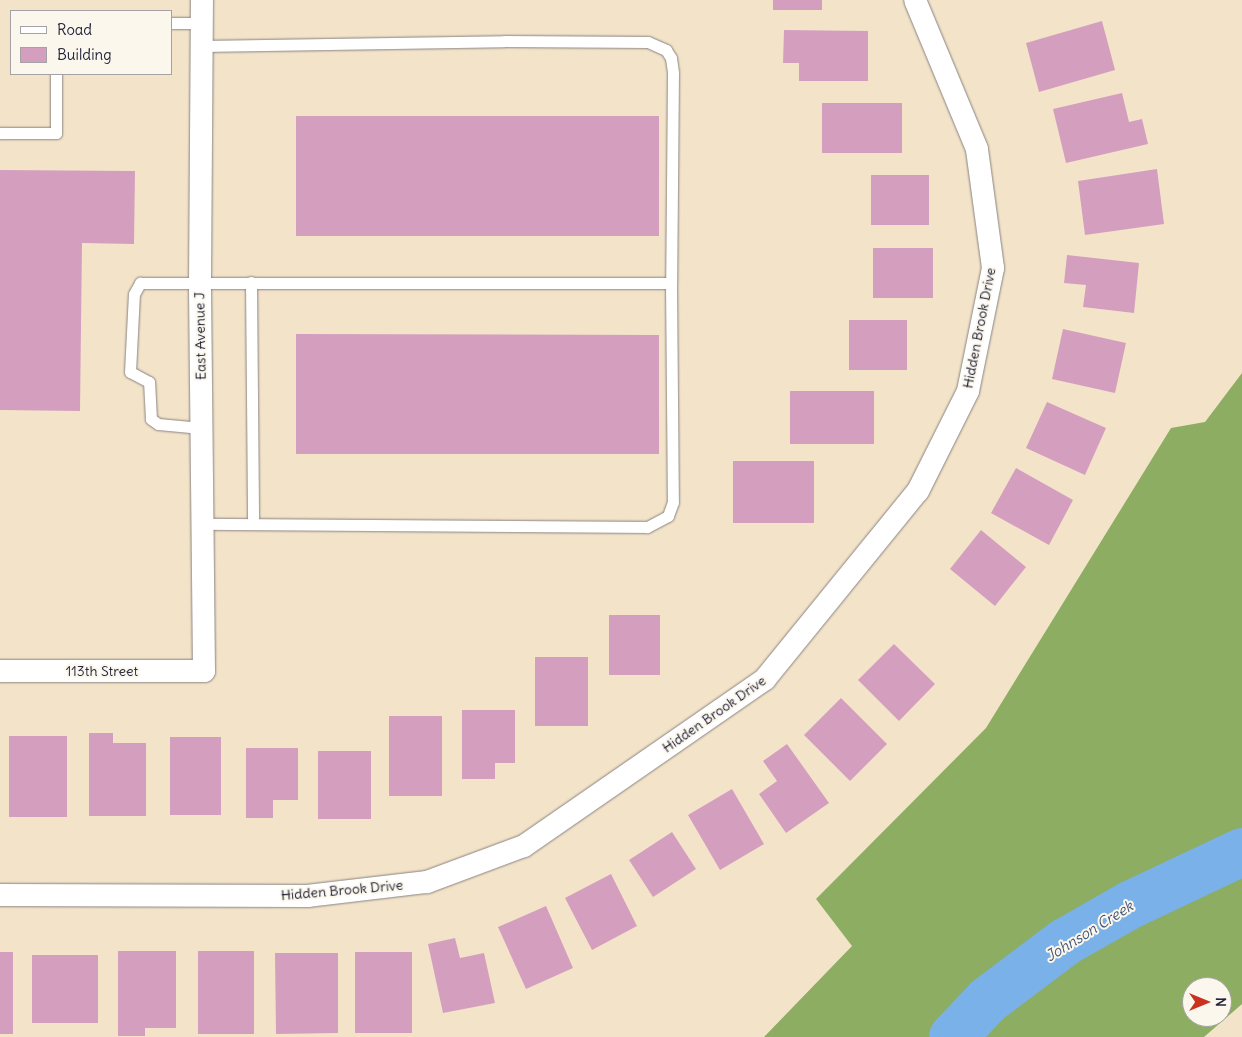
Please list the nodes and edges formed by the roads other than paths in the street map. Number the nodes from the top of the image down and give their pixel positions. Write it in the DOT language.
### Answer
graph roads {
  1 [pos="202,0"];
  2 [pos="915,0"];
  3 [pos="172,23"];
  4 [pos="202,23"];
  5 [pos="201,46"];
  6 [pos="56,75"];
  7 [pos="0,133"];
  8 [pos="200,282"];
  9 [pos="251,282"];
  10 [pos="671,283"];
  11 [pos="201,428"];
  12 [pos="202,524"];
  13 [pos="253,524"];
  14 [pos="0,671"];
  15 [pos="204,671"];
  16 [pos="0,895"];
  1 -- 4 [label="street, East Avenue J"];
  2 -- 16 [label="street, Hidden Brook Drive"];
  3 -- 4 [label="lane"];
  4 -- 5 [label="street, East Avenue J"];
  5 -- 8 [label="street, East Avenue J"];
  5 -- 10 [label="lane"];
  6 -- 7 [label="lane"];
  8 -- 9 [label="lane"];
  8 -- 11 [label="street, East Avenue J"];
  8 -- 11 [label="lane"];
  9 -- 10 [label="lane"];
  9 -- 13 [label="lane"];
  10 -- 13 [label="lane"];
  11 -- 12 [label="street, East Avenue J"];
  12 -- 13 [label="lane"];
  12 -- 15 [label="street, East Avenue J"];
  14 -- 15 [label="street, 113th Street"];
}
